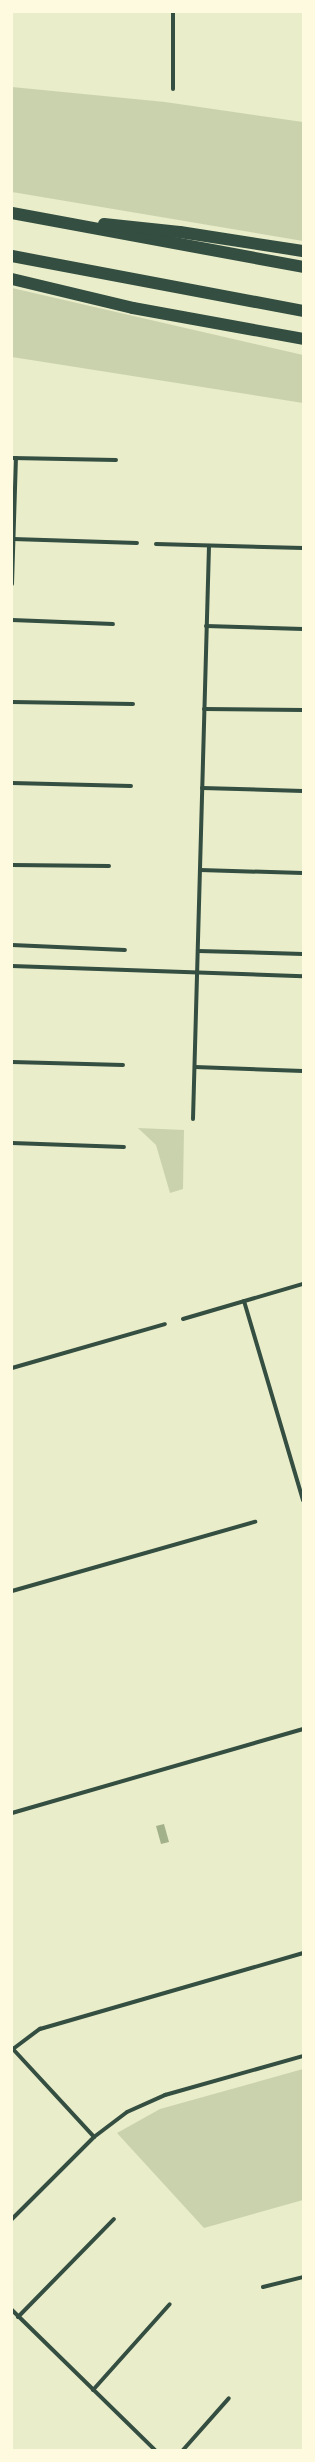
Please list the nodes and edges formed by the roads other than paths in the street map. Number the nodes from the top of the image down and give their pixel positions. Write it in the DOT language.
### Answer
graph roads {
  1 [pos="174,12"];
  2 [pos="174,89"];
  3 [pos="12,213"];
  4 [pos="71,224"];
  5 [pos="303,251"];
  6 [pos="12,256"];
  7 [pos="303,267"];
  8 [pos="12,279"];
  9 [pos="303,310"];
  10 [pos="261,333"];
  11 [pos="303,339"];
  12 [pos="303,345"];
  13 [pos="14,458"];
  14 [pos="116,460"];
  15 [pos="13,539"];
  16 [pos="137,543"];
  17 [pos="156,544"];
  18 [pos="209,546"];
  19 [pos="303,548"];
  20 [pos="12,584"];
  21 [pos="12,620"];
  22 [pos="113,624"];
  23 [pos="206,626"];
  24 [pos="303,629"];
  25 [pos="12,702"];
  26 [pos="133,704"];
  27 [pos="204,709"];
  28 [pos="303,710"];
  29 [pos="12,783"];
  30 [pos="131,786"];
  31 [pos="202,788"];
  32 [pos="303,791"];
  33 [pos="12,865"];
  34 [pos="109,866"];
  35 [pos="200,870"];
  36 [pos="303,873"];
  37 [pos="12,945"];
  38 [pos="125,950"];
  39 [pos="198,951"];
  40 [pos="303,954"];
  41 [pos="12,966"];
  42 [pos="197,973"];
  43 [pos="303,976"];
  44 [pos="12,1062"];
  45 [pos="123,1065"];
  46 [pos="195,1067"];
  47 [pos="303,1071"];
  48 [pos="193,1118"];
  49 [pos="12,1143"];
  50 [pos="124,1147"];
  51 [pos="303,1284"];
  52 [pos="244,1301"];
  53 [pos="183,1319"];
  54 [pos="165,1324"];
  55 [pos="12,1368"];
  56 [pos="303,1500"];
  57 [pos="255,1522"];
  58 [pos="12,1591"];
  59 [pos="303,1729"];
  60 [pos="12,1813"];
  61 [pos="303,1954"];
  62 [pos="12,2049"];
  63 [pos="303,2056"];
  64 [pos="94,2137"];
  65 [pos="114,2219"];
  66 [pos="12,2220"];
  67 [pos="303,2277"];
  68 [pos="263,2287"];
  69 [pos="170,2304"];
  70 [pos="12,2310"];
  71 [pos="18,2317"];
  72 [pos="93,2390"];
  73 [pos="229,2398"];
  74 [pos="154,2450"];
  75 [pos="183,2450"];
  1 -- 2 [label="street"];
  3 -- 4 [label="highway"];
  4 -- 5 [label="highway"];
  4 -- 7 [label="highway"];
  6 -- 9 [label="highway"];
  8 -- 10 [label="highway"];
  10 -- 11 [label="highway"];
  10 -- 12 [label="highway"];
  13 -- 14 [label="street"];
  13 -- 15 [label="street"];
  15 -- 16 [label="street"];
  15 -- 20 [label="street"];
  17 -- 18 [label="street"];
  18 -- 19 [label="street"];
  18 -- 23 [label="street"];
  21 -- 22 [label="street"];
  23 -- 24 [label="street"];
  23 -- 27 [label="street"];
  25 -- 26 [label="street"];
  27 -- 28 [label="street"];
  27 -- 31 [label="street"];
  29 -- 30 [label="street"];
  31 -- 32 [label="street"];
  31 -- 35 [label="street"];
  33 -- 34 [label="street"];
  35 -- 36 [label="street"];
  35 -- 39 [label="street"];
  37 -- 38 [label="street"];
  39 -- 40 [label="street"];
  39 -- 42 [label="street"];
  41 -- 42 [label="street"];
  42 -- 43 [label="street"];
  42 -- 46 [label="street"];
  44 -- 45 [label="street"];
  46 -- 47 [label="street"];
  46 -- 48 [label="street"];
  49 -- 50 [label="street"];
  51 -- 52 [label="street"];
  52 -- 53 [label="street"];
  52 -- 56 [label="street"];
  54 -- 55 [label="street"];
  57 -- 58 [label="street"];
  59 -- 60 [label="street"];
  61 -- 62 [label="street"];
  62 -- 64 [label="street"];
  63 -- 64 [label="street"];
  64 -- 66 [label="street"];
  65 -- 71 [label="street"];
  67 -- 68 [label="street"];
  69 -- 72 [label="street"];
  70 -- 71 [label="street"];
  71 -- 72 [label="street"];
  72 -- 74 [label="street"];
  73 -- 75 [label="street"];
}
